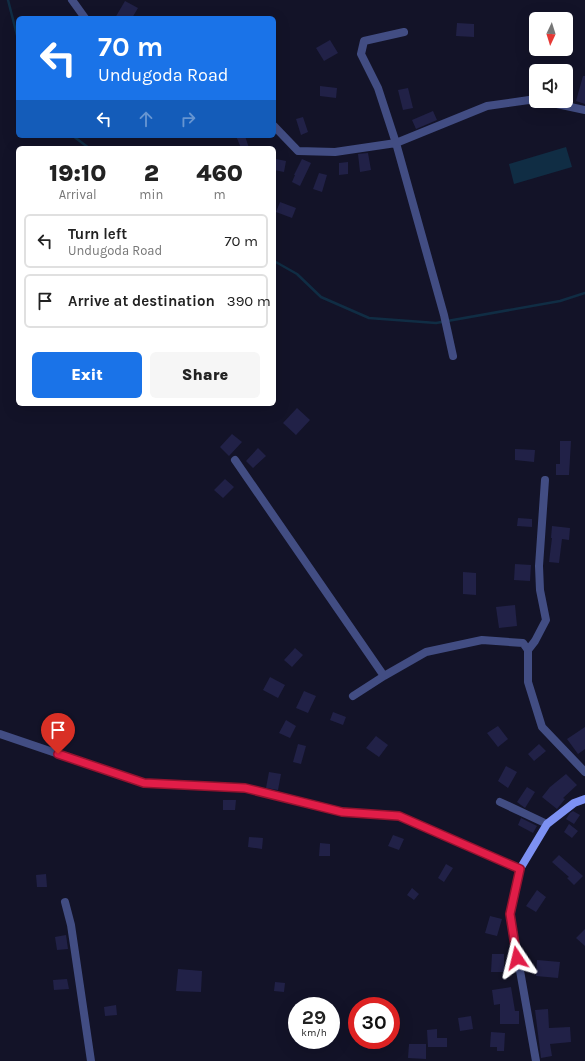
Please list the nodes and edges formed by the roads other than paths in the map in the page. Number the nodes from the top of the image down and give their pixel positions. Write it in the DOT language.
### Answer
graph roads {
  1 [pos="72,0"];
  2 [pos="84,16"];
  3 [pos="404,32"];
  4 [pos="529,100"];
  5 [pos="573,107"];
  6 [pos="585,110"];
  7 [pos="276,128"];
  8 [pos="396,143"];
  9 [pos="453,356"];
  10 [pos="235,460"];
  11 [pos="545,480"];
  12 [pos="528,650"];
  13 [pos="384,676"];
  14 [pos="353,696"];
  15 [pos="0,734"];
  16 [pos="585,772"];
  17 [pos="585,799"];
  18 [pos="500,802"];
  19 [pos="547,824"];
  20 [pos="520,869"];
  21 [pos="66,902"];
  22 [pos="91,1061"];
  23 [pos="536,1061"];
  1 -- 2 [label="street"];
  3 -- 8 [label="street"];
  4 -- 8 [label="street"];
  5 -- 6 [label="street"];
  7 -- 8 [label="street"];
  8 -- 9 [label="street"];
  10 -- 13 [label="street"];
  11 -- 12 [label="street"];
  12 -- 13 [label="street"];
  12 -- 16 [label="street"];
  13 -- 14 [label="street"];
  15 -- 20 [label="street"];
  17 -- 19 [label="street"];
  18 -- 19 [label="street"];
  19 -- 20 [label="street"];
  20 -- 23 [label="street"];
  21 -- 22 [label="street"];
}
